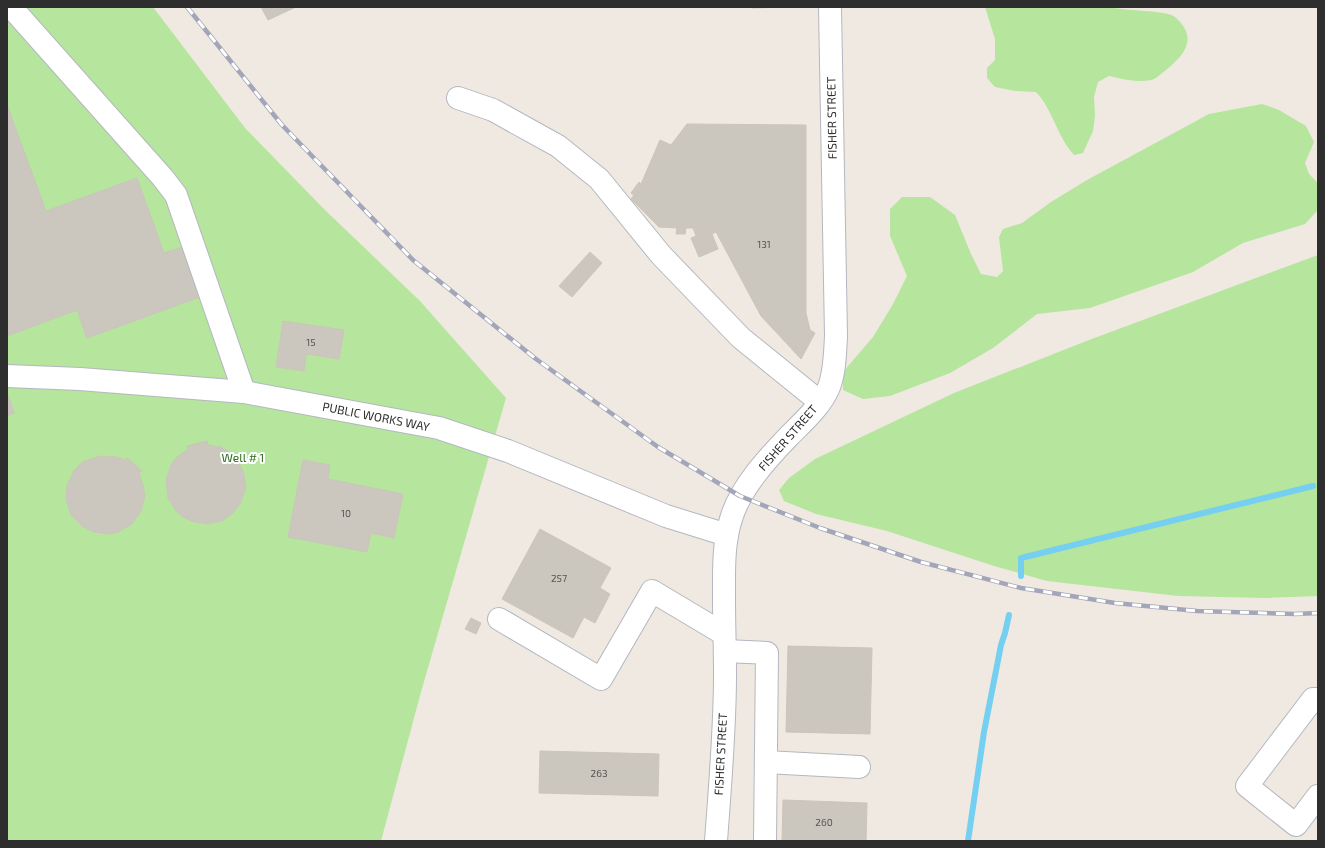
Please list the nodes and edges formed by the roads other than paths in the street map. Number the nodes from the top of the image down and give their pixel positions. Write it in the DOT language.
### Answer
graph roads {
  1 [pos="11,7"];
  2 [pos="830,7"];
  3 [pos="458,98"];
  4 [pos="7,376"];
  5 [pos="244,392"];
  6 [pos="820,402"];
  7 [pos="727,535"];
  8 [pos="499,619"];
  9 [pos="725,643"];
  10 [pos="1318,699"];
  11 [pos="766,762"];
  12 [pos="858,767"];
  13 [pos="1318,796"];
  14 [pos="716,841"];
  15 [pos="765,841"];
  1 -- 5 [label="street"];
  2 -- 6 [label="street, FISHER STREET"];
  3 -- 6 [label="street"];
  4 -- 5 [label="street, PUBLIC WORKS WAY"];
  5 -- 7 [label="street, PUBLIC WORKS WAY"];
  6 -- 7 [label="street, FISHER STREET"];
  7 -- 9 [label="street, FISHER STREET"];
  8 -- 9 [label="street"];
  9 -- 11 [label="street"];
  9 -- 14 [label="street, FISHER STREET"];
  10 -- 13 [label="street"];
  11 -- 12 [label="street"];
  11 -- 15 [label="street"];
}
